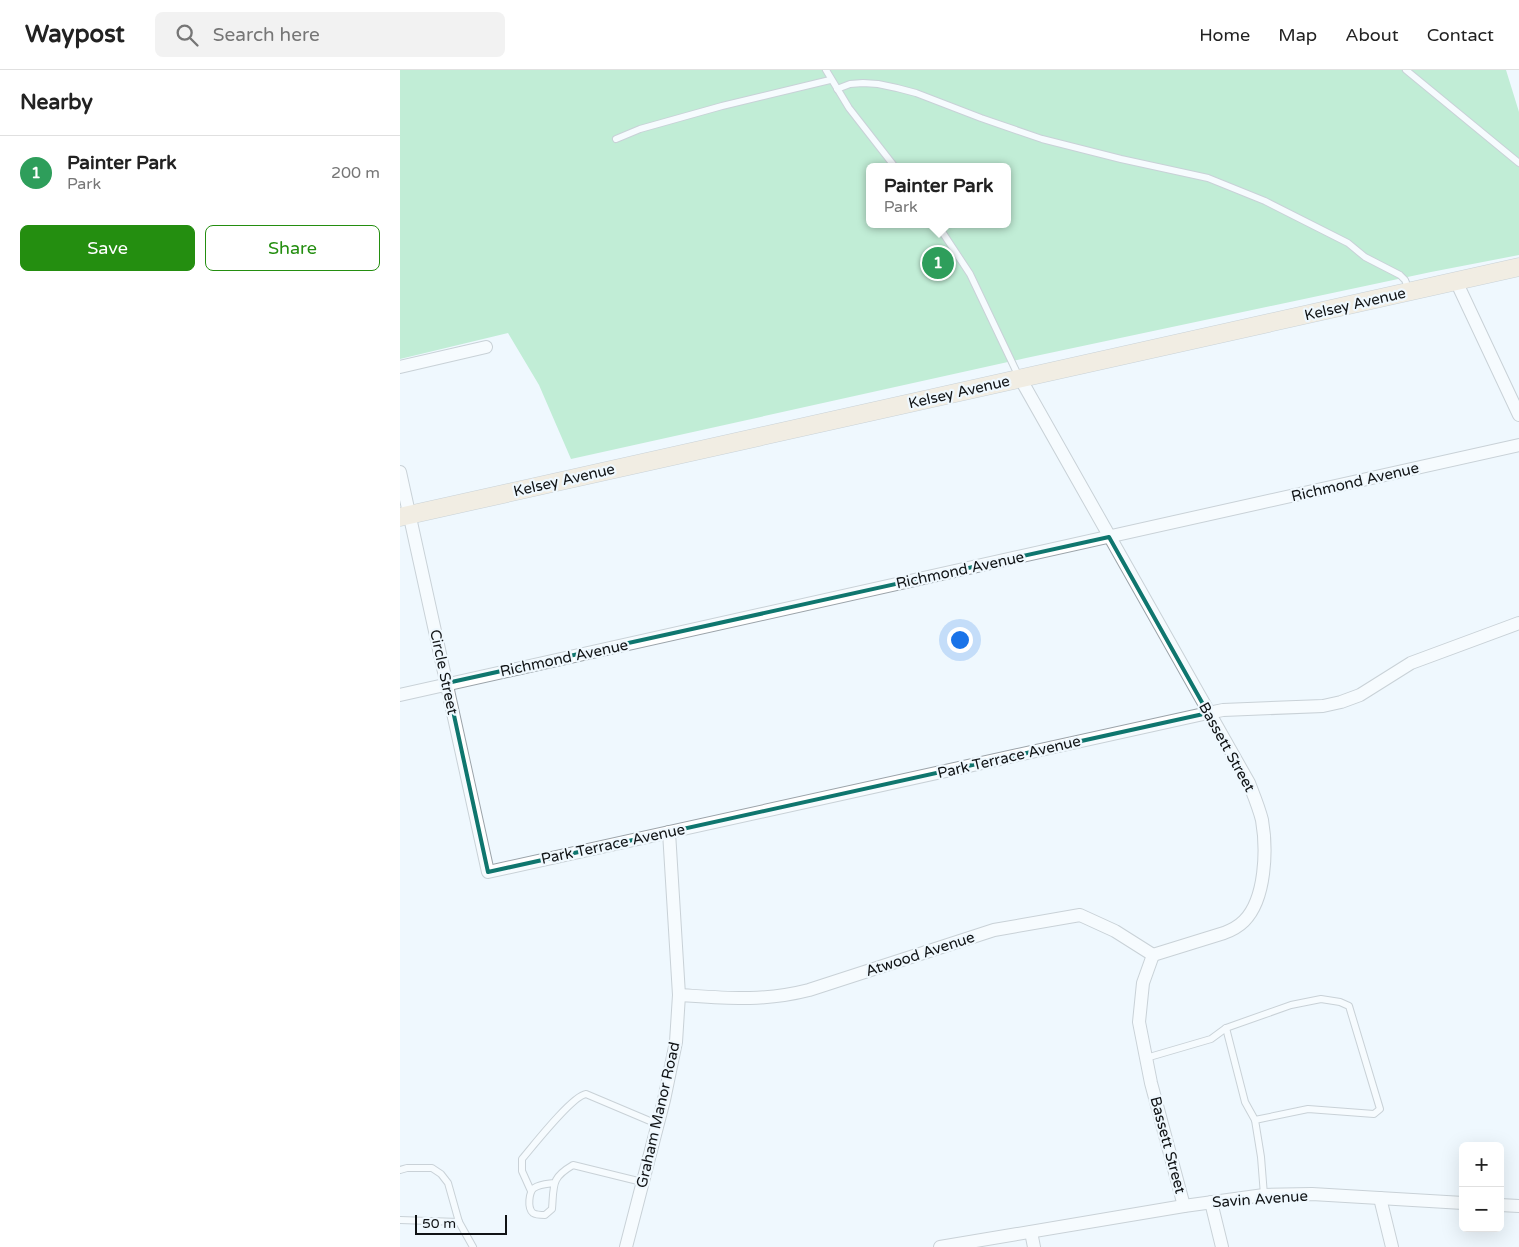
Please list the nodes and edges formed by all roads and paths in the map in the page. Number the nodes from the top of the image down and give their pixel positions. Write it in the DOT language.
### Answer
graph roads {
  1 [pos="826,70"];
  2 [pos="1406,70"];
  3 [pos="830,80"];
  4 [pos="837,88"];
  5 [pos="616,139"];
  6 [pos="892,163"];
  7 [pos="1519,163"];
  8 [pos="941,228"];
  9 [pos="1519,267"];
  10 [pos="1456,281"];
  11 [pos="1410,291"];
  12 [pos="486,347"];
  13 [pos="400,367"];
  14 [pos="1020,378"];
  15 [pos="1519,415"];
  16 [pos="1519,445"];
  17 [pos="400,472"];
  18 [pos="405,516"];
  19 [pos="1109,537"];
  20 [pos="1519,623"];
  21 [pos="447,683"];
  22 [pos="400,694"];
  23 [pos="1208,713"];
  24 [pos="669,832"];
  25 [pos="488,872"];
  26 [pos="1153,954"];
  27 [pos="679,995"];
  28 [pos="1226,1028"];
  29 [pos="1146,1058"];
  30 [pos="1255,1120"];
  31 [pos="658,1124"];
  32 [pos="400,1170"];
  33 [pos="642,1182"];
  34 [pos="554,1183"];
  35 [pos="531,1192"];
  36 [pos="1264,1195"];
  37 [pos="1380,1198"];
  38 [pos="1210,1202"];
  39 [pos="1459,1203"];
  40 [pos="1504,1205"];
  41 [pos="1184,1206"];
  42 [pos="1519,1206"];
  43 [pos="400,1220"];
  44 [pos="459,1222"];
  45 [pos="1031,1232"];
  46 [pos="473,1247"];
  47 [pos="626,1247"];
  48 [pos="940,1247"];
  49 [pos="1034,1247"];
  50 [pos="1222,1247"];
  51 [pos="1392,1247"];
  1 -- 3 [label="lane"];
  2 -- 7 [label="lane"];
  3 -- 4 [label="lane"];
  3 -- 5 [label="lane"];
  4 -- 6 [label="lane"];
  4 -- 11 [label="lane"];
  8 -- 14 [label="lane"];
  9 -- 10 [label="street, Kelsey Avenue"];
  10 -- 11 [label="street, Kelsey Avenue"];
  10 -- 15 [label="street"];
  11 -- 14 [label="street, Kelsey Avenue"];
  12 -- 13 [label="street"];
  14 -- 18 [label="street, Kelsey Avenue"];
  14 -- 19 [label="street, Bassett Street"];
  16 -- 19 [label="street, Richmond Avenue"];
  17 -- 18 [label="street, Circle Street"];
  18 -- 21 [label="street, Circle Street"];
  19 -- 21 [label="street, Richmond Avenue"];
  19 -- 23 [label="street, Bassett Street"];
  20 -- 23 [label="street, Park Terrace Avenue"];
  21 -- 22 [label="street, Richmond Avenue"];
  21 -- 25 [label="street, Circle Street"];
  23 -- 24 [label="street, Park Terrace Avenue"];
  23 -- 26 [label="street, Bassett Street"];
  24 -- 25 [label="street, Park Terrace Avenue"];
  24 -- 27 [label="street, Graham Manor Road"];
  26 -- 27 [label="street, Atwood Avenue"];
  26 -- 29 [label="street, Bassett Street"];
  27 -- 31 [label="street, Graham Manor Road"];
  28 -- 29 [label="lane"];
  28 -- 30 [label="lane"];
  28 -- 30 [label="lane"];
  29 -- 41 [label="street, Bassett Street"];
  30 -- 36 [label="lane"];
  31 -- 33 [label="street, Graham Manor Road"];
  31 -- 35 [label="lane"];
  32 -- 44 [label="lane"];
  33 -- 34 [label="lane"];
  33 -- 47 [label="street, Graham Manor Road"];
  34 -- 35 [label="lane"];
  34 -- 35 [label="lane"];
  36 -- 37 [label="street, Savin Avenue"];
  36 -- 38 [label="street, Savin Avenue"];
  37 -- 39 [label="street, Savin Avenue"];
  37 -- 51 [label="street"];
  38 -- 41 [label="street, Savin Avenue"];
  38 -- 50 [label="street"];
  40 -- 42 [label="street"];
  41 -- 45 [label="street, Savin Avenue"];
  43 -- 44 [label="lane"];
  44 -- 46 [label="lane"];
  45 -- 48 [label="street, Savin Avenue"];
  45 -- 49 [label="street"];
}
